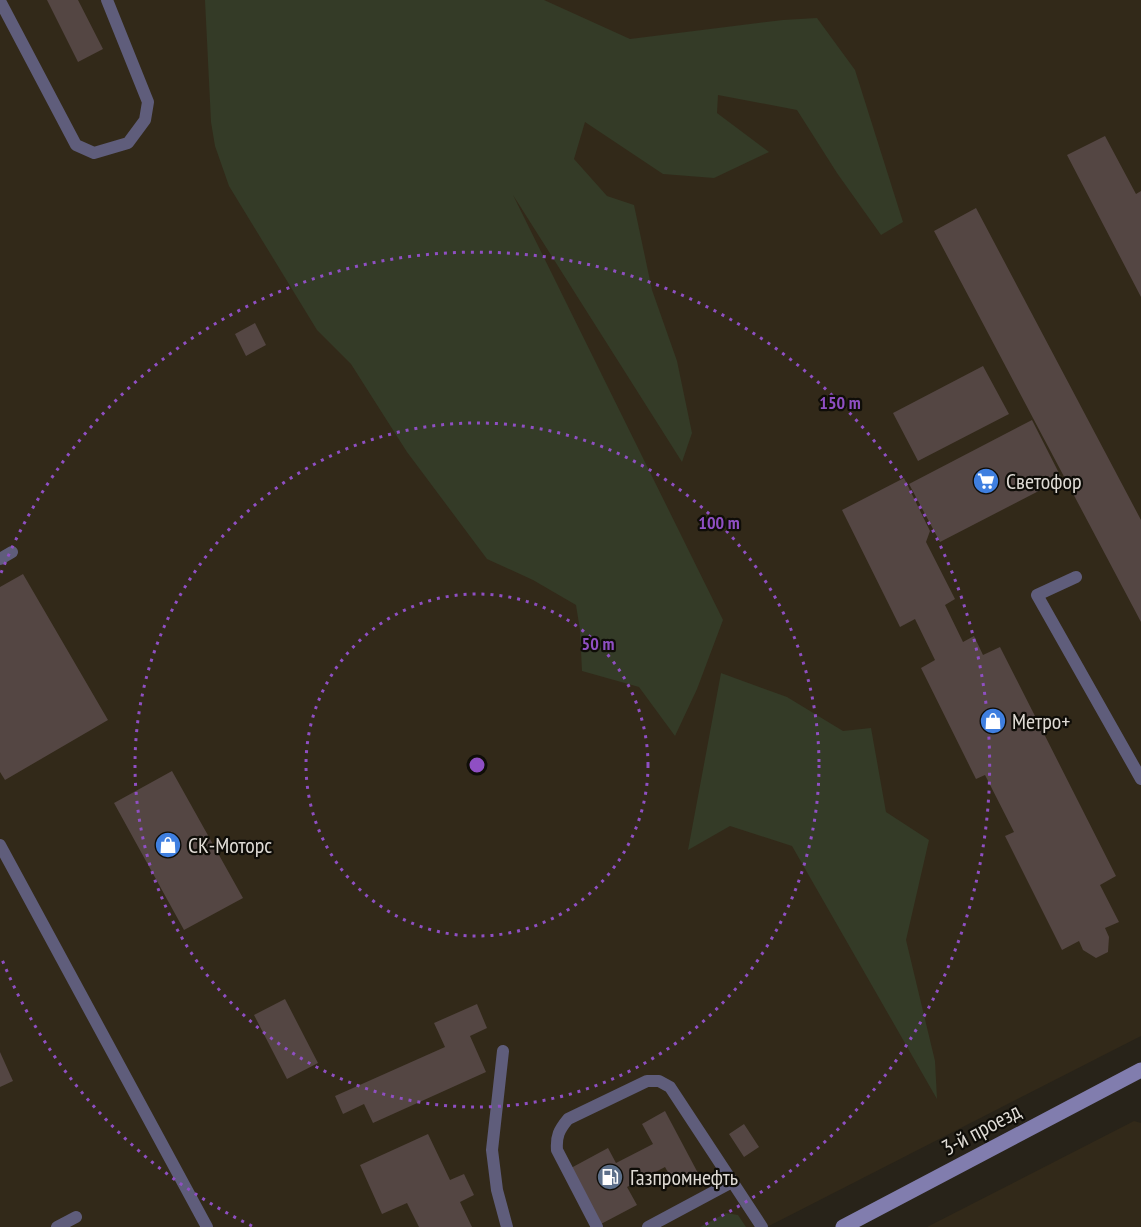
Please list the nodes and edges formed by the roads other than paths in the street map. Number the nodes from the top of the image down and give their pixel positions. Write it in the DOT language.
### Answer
graph roads {
  1 [pos="107,0"];
  2 [pos="0,1"];
  3 [pos="12,552"];
  4 [pos="0,559"];
  5 [pos="1076,577"];
  6 [pos="1141,779"];
  7 [pos="0,845"];
  8 [pos="503,1051"];
  9 [pos="1141,1070"];
  10 [pos="732,1182"];
  11 [pos="76,1217"];
  12 [pos="57,1227"];
  13 [pos="207,1227"];
  14 [pos="507,1227"];
  15 [pos="597,1227"];
  16 [pos="648,1227"];
  17 [pos="762,1227"];
  18 [pos="843,1227"];
  1 -- 2 [label="lane"];
  3 -- 4 [label="lane"];
  5 -- 6 [label="lane"];
  7 -- 13 [label="lane"];
  8 -- 14 [label="lane"];
  9 -- 18 [label="street, 3-й проезд"];
  10 -- 15 [label="lane"];
  10 -- 16 [label="lane"];
  10 -- 17 [label="lane"];
  11 -- 12 [label="lane"];
}
